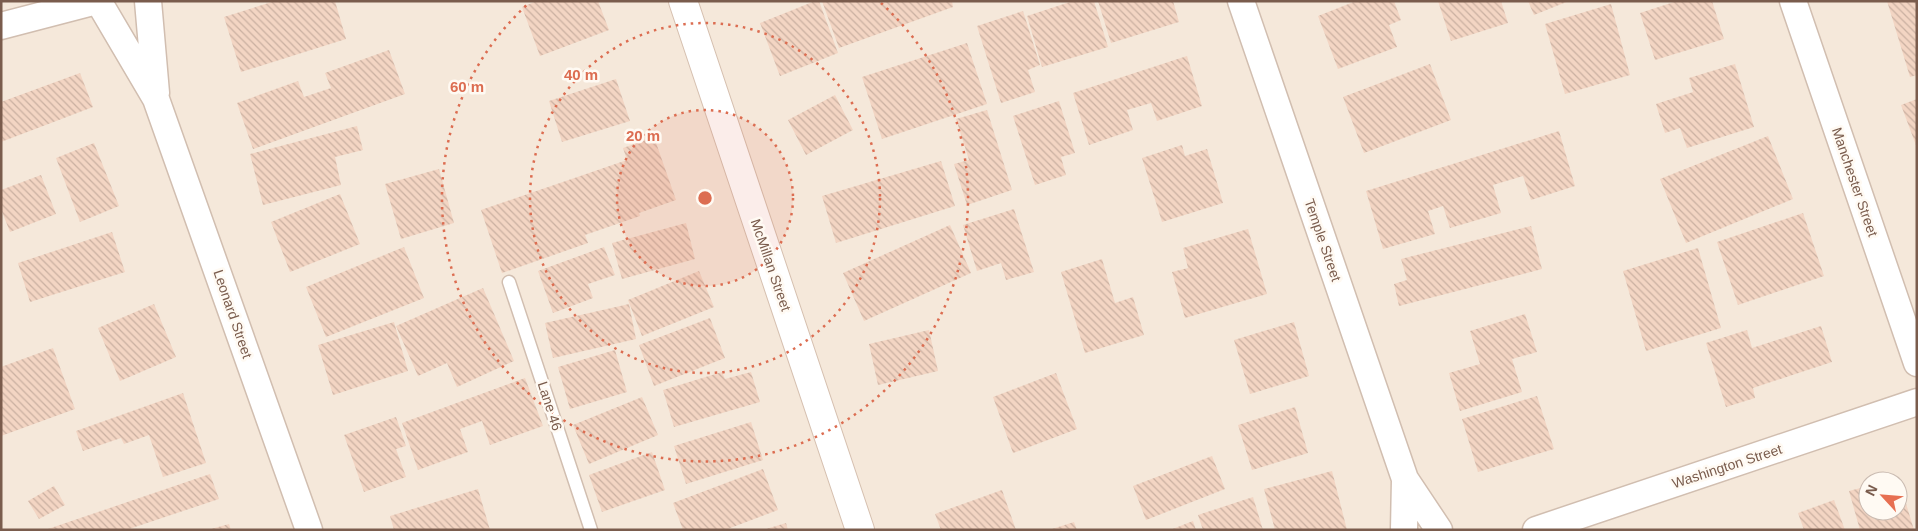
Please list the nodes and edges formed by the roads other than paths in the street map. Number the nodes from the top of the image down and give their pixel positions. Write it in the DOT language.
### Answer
graph roads {
  1 [pos="34,1"];
  2 [pos="144,1"];
  3 [pos="148,1"];
  4 [pos="682,1"];
  5 [pos="1242,1"];
  6 [pos="1794,1"];
  7 [pos="97,4"];
  8 [pos="1,25"];
  9 [pos="156,99"];
  10 [pos="509,282"];
  11 [pos="1917,364"];
  12 [pos="1917,402"];
  13 [pos="1404,479"];
  14 [pos="309,530"];
  15 [pos="591,530"];
  16 [pos="860,530"];
  17 [pos="1404,530"];
  18 [pos="1439,530"];
  19 [pos="1536,530"];
  1 -- 8 [label="street"];
  2 -- 7 [label="street"];
  3 -- 9 [label="street, Leonard Street"];
  4 -- 16 [label="main road, McMillan Street"];
  5 -- 13 [label="street, Temple Street"];
  6 -- 11 [label="street, Manchester Street"];
  7 -- 8 [label="street"];
  7 -- 9 [label="street, Leonard Street"];
  9 -- 14 [label="street, Leonard Street"];
  10 -- 15 [label="lane, Lane 46"];
  12 -- 19 [label="street, Washington Street"];
  13 -- 17 [label="street, Temple Street"];
  13 -- 18 [label="street, Temple Street"];
}
